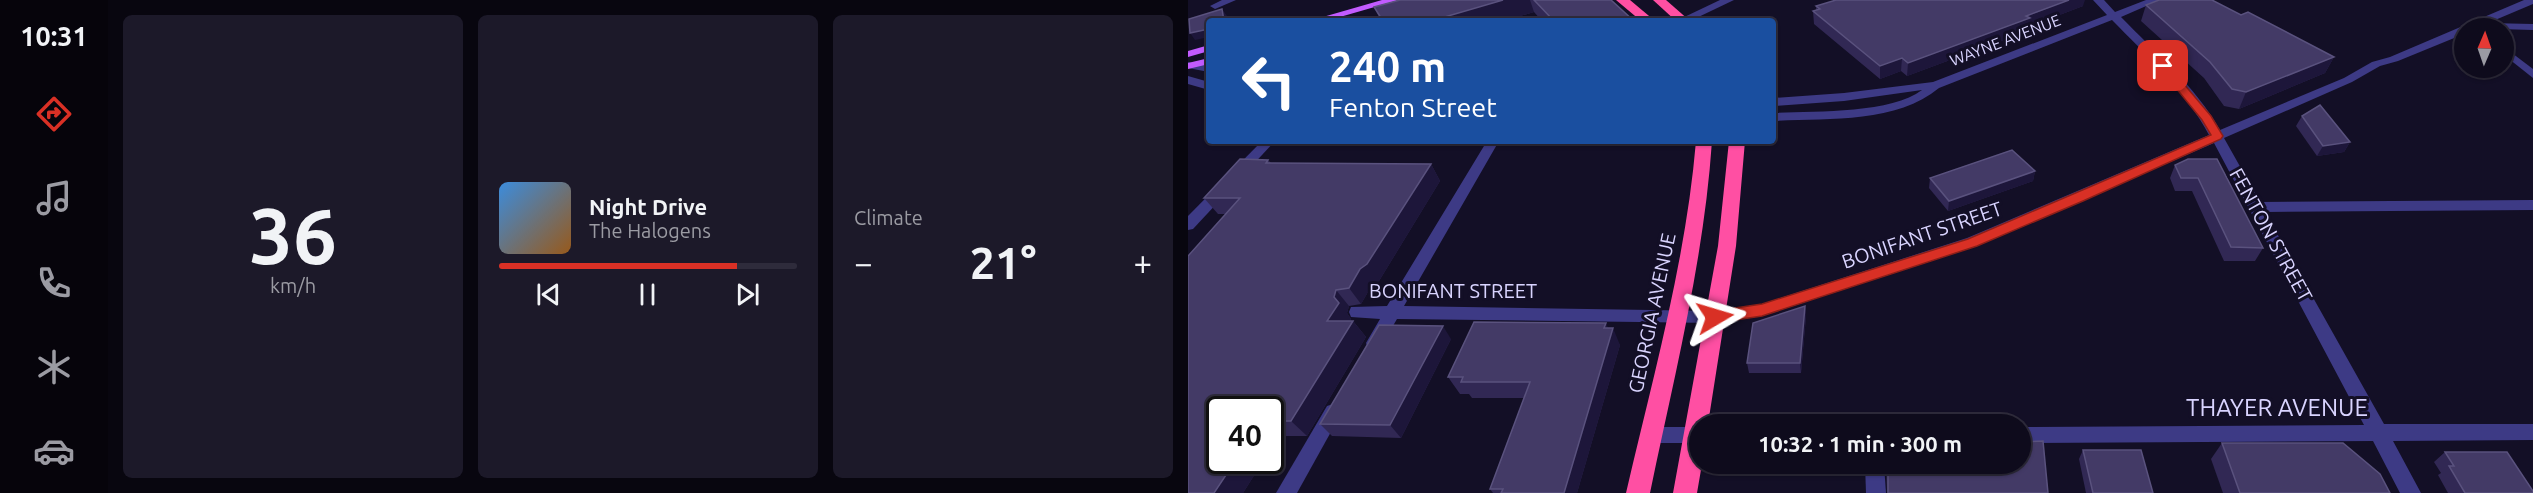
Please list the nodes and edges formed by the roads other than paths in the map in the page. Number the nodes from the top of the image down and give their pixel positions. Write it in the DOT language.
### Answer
graph roads {
  1 [pos="1231,0"];
  2 [pos="1622,0"];
  3 [pos="1659,0"];
  4 [pos="1729,0"];
  5 [pos="2098,0"];
  6 [pos="2155,0"];
  7 [pos="2533,0"];
  8 [pos="1397,4"];
  9 [pos="1215,6"];
  10 [pos="2114,16"];
  11 [pos="1329,18"];
  12 [pos="1362,18"];
  13 [pos="1645,18"];
  14 [pos="1682,18"];
  15 [pos="1688,18"];
  16 [pos="2494,18"];
  17 [pos="2533,27"];
  18 [pos="2514,28"];
  19 [pos="2454,35"];
  20 [pos="1206,50"];
  21 [pos="2514,59"];
  22 [pos="1206,61"];
  23 [pos="1189,62"];
  24 [pos="1206,68"];
  25 [pos="2533,75"];
  26 [pos="1188,80"];
  27 [pos="1206,85"];
  28 [pos="1935,85"];
  29 [pos="1776,102"];
  30 [pos="1776,117"];
  31 [pos="2217,136"];
  32 [pos="1266,144"];
  33 [pos="1491,144"];
  34 [pos="1704,144"];
  35 [pos="1737,144"];
  36 [pos="2533,205"];
  37 [pos="2257,207"];
  38 [pos="1188,225"];
  39 [pos="1357,312"];
  40 [pos="1393,312"];
  41 [pos="1677,315"];
  42 [pos="1715,317"];
  43 [pos="1365,357"];
  44 [pos="1342,397"];
  45 [pos="1700,414"];
  46 [pos="2533,432"];
  47 [pos="2379,433"];
  48 [pos="1650,435"];
  49 [pos="1689,435"];
  50 [pos="2031,435"];
  51 [pos="1689,474"];
  52 [pos="1875,474"];
  53 [pos="1286,493"];
  54 [pos="1638,493"];
  55 [pos="1685,493"];
  56 [pos="1876,493"];
  57 [pos="2411,493"];
  1 -- 9 [label="street"];
  2 -- 13 [label="highway"];
  3 -- 14 [label="highway"];
  4 -- 15 [label="street"];
  5 -- 10 [label="street, FENTON STREET"];
  6 -- 10 [label="street, WAYNE AVENUE"];
  7 -- 16 [label="street, BONIFANT STREET"];
  8 -- 11 [label="main road"];
  8 -- 12 [label="main road"];
  10 -- 28 [label="street, WAYNE AVENUE"];
  10 -- 31 [label="street, FENTON STREET"];
  17 -- 18 [label="street"];
  19 -- 31 [label="street, BONIFANT STREET"];
  20 -- 23 [label="main road"];
  21 -- 25 [label="street"];
  22 -- 23 [label="main road"];
  23 -- 24 [label="street"];
  26 -- 27 [label="street"];
  28 -- 29 [label="street, WAYNE AVENUE"];
  28 -- 30 [label="street, WAYNE AVENUE"];
  31 -- 37 [label="street, FENTON STREET"];
  31 -- 42 [label="street, BONIFANT STREET"];
  32 -- 38 [label="street"];
  33 -- 40 [label="street"];
  34 -- 41 [label="highway, GEORGIA AVENUE"];
  35 -- 42 [label="highway"];
  36 -- 37 [label="street"];
  37 -- 47 [label="street, FENTON STREET"];
  39 -- 40 [label="street, BONIFANT STREET"];
  40 -- 41 [label="street, BONIFANT STREET"];
  40 -- 43 [label="street"];
  41 -- 42 [label="street, BONIFANT STREET"];
  41 -- 48 [label="highway, GEORGIA AVENUE"];
  42 -- 45 [label="highway"];
  44 -- 53 [label="street"];
  46 -- 47 [label="street, THAYER AVENUE"];
  47 -- 50 [label="street, THAYER AVENUE"];
  47 -- 57 [label="street, FENTON STREET"];
  48 -- 49 [label="street"];
  48 -- 54 [label="highway, GEORGIA AVENUE"];
  51 -- 55 [label="highway"];
  52 -- 56 [label="street"];
}
